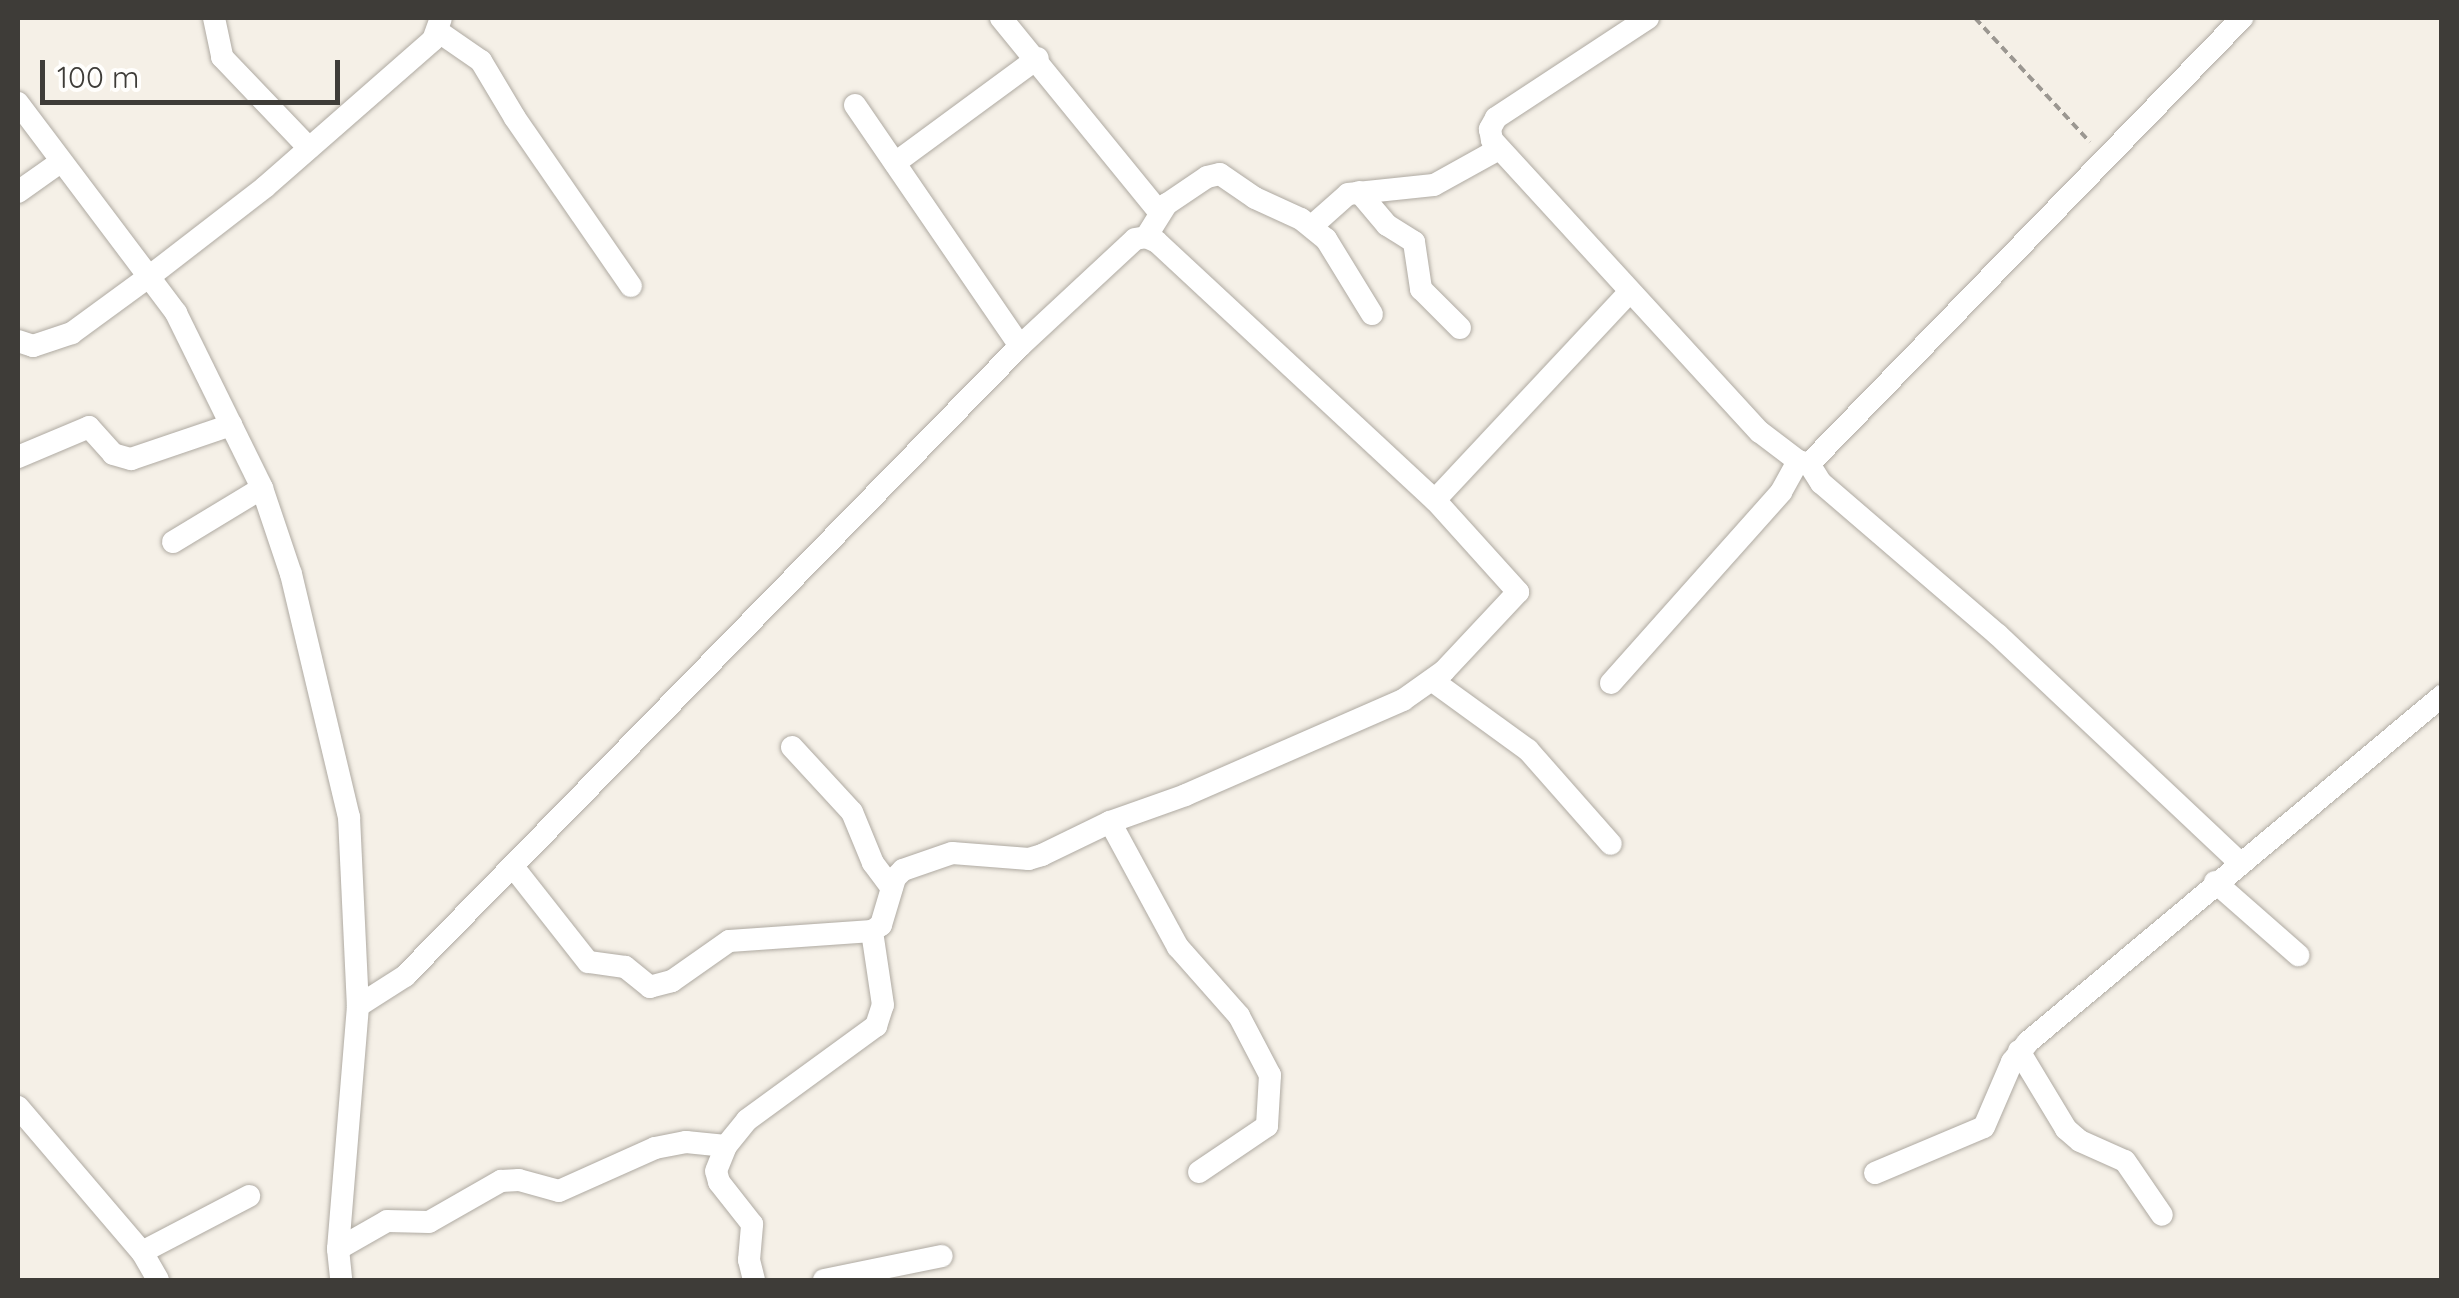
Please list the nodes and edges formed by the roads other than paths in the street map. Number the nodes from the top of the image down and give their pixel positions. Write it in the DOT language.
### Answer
graph roads {
  1 [pos="214,18"];
  2 [pos="1001,18"];
  3 [pos="1648,18"];
  4 [pos="2242,18"];
  5 [pos="440,25"];
  6 [pos="1038,58"];
  7 [pos="18,103"];
  8 [pos="855,104"];
  9 [pos="310,148"];
  10 [pos="1499,149"];
  11 [pos="59,163"];
  12 [pos="895,163"];
  13 [pos="18,192"];
  14 [pos="1359,192"];
  15 [pos="1159,212"];
  16 [pos="1312,226"];
  17 [pos="1146,237"];
  18 [pos="150,276"];
  19 [pos="631,286"];
  20 [pos="1630,293"];
  21 [pos="1372,314"];
  22 [pos="1460,328"];
  23 [pos="18,341"];
  24 [pos="1020,346"];
  25 [pos="231,425"];
  26 [pos="18,457"];
  27 [pos="1804,462"];
  28 [pos="262,488"];
  29 [pos="1435,500"];
  30 [pos="173,542"];
  31 [pos="1433,681"];
  32 [pos="1612,683"];
  33 [pos="2442,696"];
  34 [pos="792,748"];
  35 [pos="1110,822"];
  36 [pos="1611,844"];
  37 [pos="2238,862"];
  38 [pos="514,868"];
  39 [pos="2216,882"];
  40 [pos="892,888"];
  41 [pos="872,931"];
  42 [pos="2298,955"];
  43 [pos="358,1006"];
  44 [pos="2019,1051"];
  45 [pos="18,1107"];
  46 [pos="726,1146"];
  47 [pos="1199,1172"];
  48 [pos="1874,1173"];
  49 [pos="249,1196"];
  50 [pos="2162,1216"];
  51 [pos="338,1249"];
  52 [pos="142,1252"];
  53 [pos="942,1256"];
  54 [pos="158,1280"];
  55 [pos="342,1280"];
  56 [pos="754,1280"];
  57 [pos="824,1280"];
  1 -- 9 [label="street"];
  2 -- 6 [label="street"];
  3 -- 10 [label="street"];
  4 -- 27 [label="street"];
  5 -- 9 [label="street"];
  5 -- 19 [label="street"];
  6 -- 12 [label="street"];
  6 -- 15 [label="street"];
  7 -- 11 [label="street"];
  8 -- 12 [label="street"];
  9 -- 18 [label="street"];
  10 -- 14 [label="street"];
  10 -- 20 [label="street"];
  11 -- 13 [label="street"];
  11 -- 18 [label="street"];
  12 -- 24 [label="street"];
  14 -- 16 [label="street"];
  14 -- 22 [label="street"];
  15 -- 16 [label="street"];
  15 -- 17 [label="street"];
  16 -- 21 [label="street"];
  17 -- 24 [label="street"];
  17 -- 29 [label="street"];
  18 -- 23 [label="street"];
  18 -- 25 [label="street"];
  20 -- 27 [label="street"];
  20 -- 29 [label="street"];
  24 -- 38 [label="street"];
  25 -- 26 [label="street"];
  25 -- 28 [label="street"];
  27 -- 32 [label="street"];
  27 -- 37 [label="street"];
  28 -- 30 [label="street"];
  28 -- 43 [label="street"];
  29 -- 31 [label="street"];
  31 -- 35 [label="street"];
  31 -- 36 [label="street"];
  33 -- 37 [label="street"];
  34 -- 40 [label="street"];
  35 -- 40 [label="street"];
  35 -- 47 [label="street"];
  37 -- 39 [label="street"];
  38 -- 41 [label="street"];
  38 -- 43 [label="street"];
  39 -- 42 [label="street"];
  39 -- 44 [label="street"];
  40 -- 41 [label="street"];
  41 -- 46 [label="street"];
  43 -- 51 [label="street"];
  44 -- 48 [label="street"];
  44 -- 50 [label="street"];
  45 -- 52 [label="street"];
  46 -- 51 [label="street"];
  46 -- 56 [label="street"];
  49 -- 52 [label="street"];
  51 -- 55 [label="street"];
  52 -- 54 [label="street"];
  53 -- 57 [label="street"];
}
